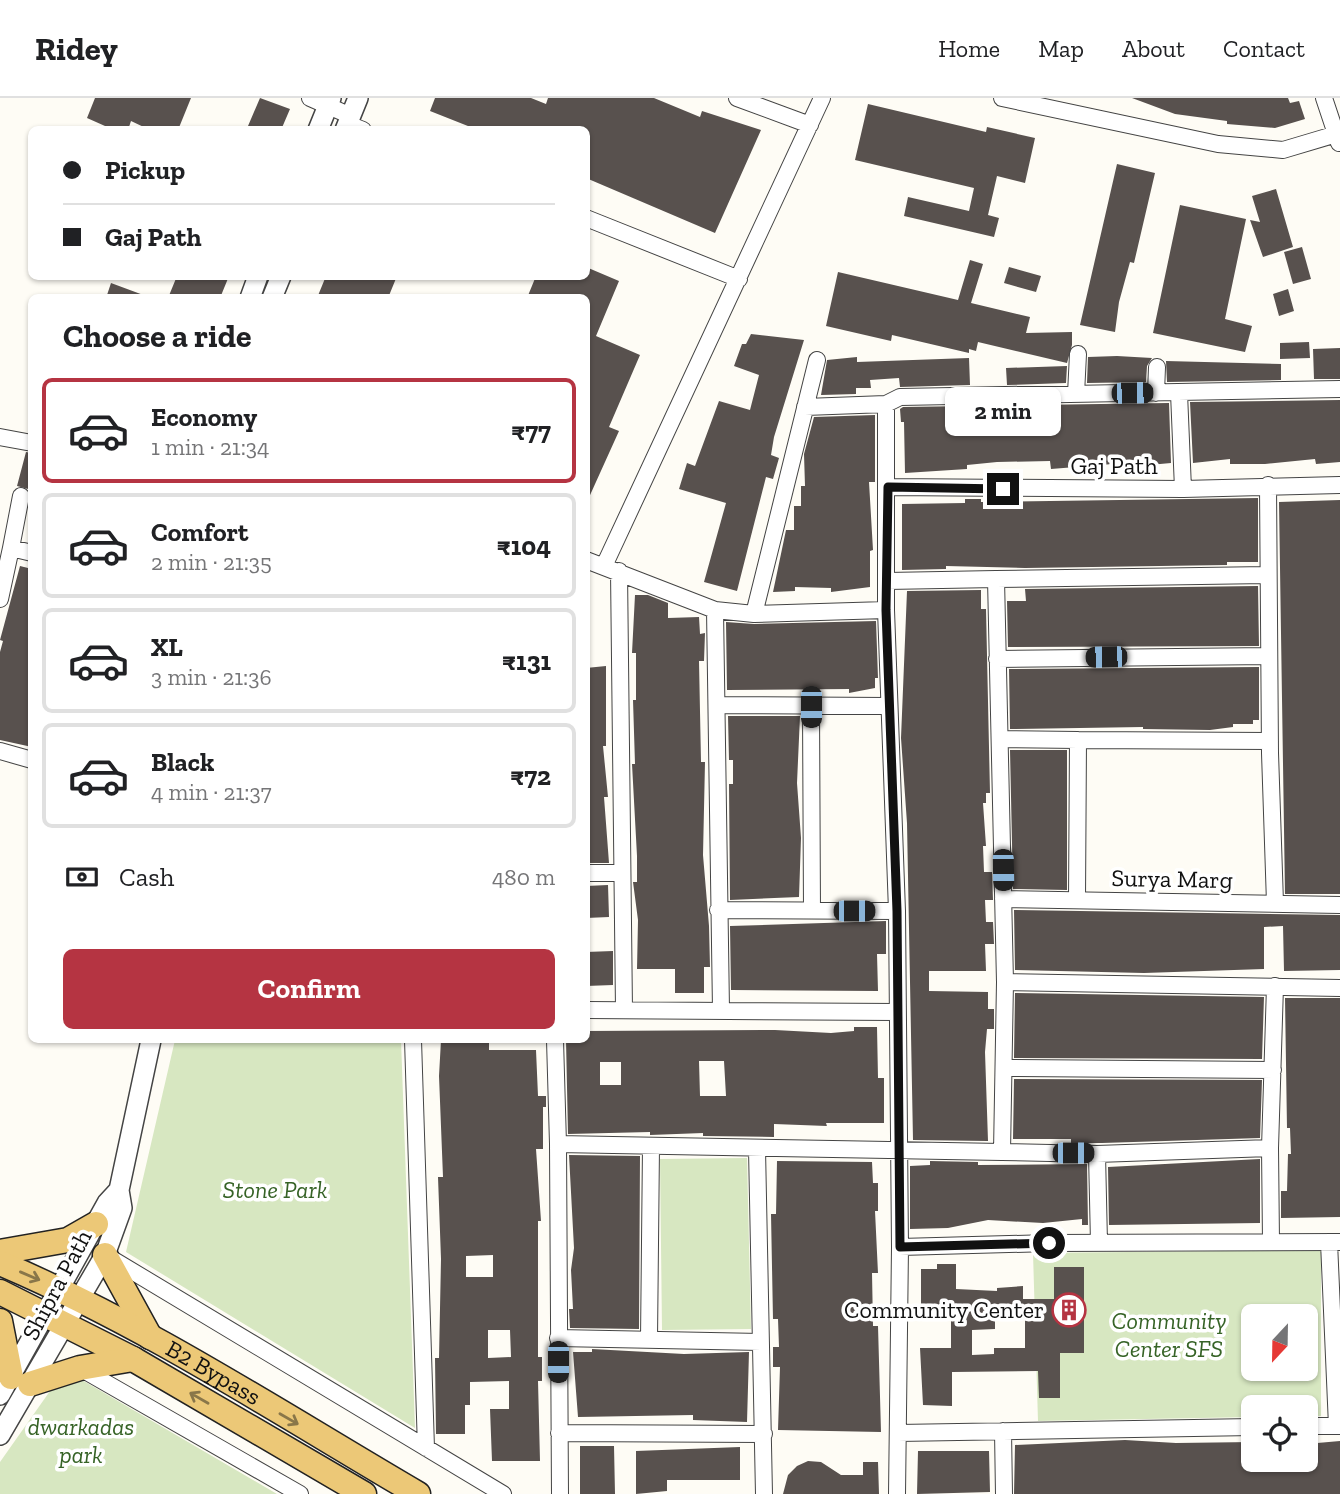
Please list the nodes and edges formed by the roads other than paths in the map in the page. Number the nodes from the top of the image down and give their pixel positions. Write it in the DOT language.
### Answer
graph roads {
  1 [pos="737,98"];
  2 [pos="822,98"];
  3 [pos="1002,98"];
  4 [pos="1324,98"];
  5 [pos="323,100"];
  6 [pos="353,119"];
  7 [pos="810,125"];
  8 [pos="319,126"];
  9 [pos="1339,138"];
  10 [pos="590,221"];
  11 [pos="739,279"];
  12 [pos="1078,354"];
  13 [pos="817,360"];
  14 [pos="1157,367"];
  15 [pos="1340,389"];
  16 [pos="1156,393"];
  17 [pos="1178,393"];
  18 [pos="1076,394"];
  19 [pos="886,404"];
  20 [pos="805,407"];
  21 [pos="0,437"];
  22 [pos="28,442"];
  23 [pos="1268,485"];
  24 [pos="1340,485"];
  25 [pos="888,487"];
  26 [pos="1183,489"];
  27 [pos="22,496"];
  28 [pos="28,553"];
  29 [pos="6,555"];
  30 [pos="590,561"];
  31 [pos="611,569"];
  32 [pos="1267,575"];
  33 [pos="996,579"];
  34 [pos="887,581"];
  35 [pos="0,599"];
  36 [pos="715,610"];
  37 [pos="886,610"];
  38 [pos="754,614"];
  39 [pos="1269,656"];
  40 [pos="997,659"];
  41 [pos="717,705"];
  42 [pos="888,706"];
  43 [pos="811,707"];
  44 [pos="1001,738"];
  45 [pos="1078,740"];
  46 [pos="1270,741"];
  47 [pos="0,751"];
  48 [pos="28,759"];
  49 [pos="590,873"];
  50 [pos="621,873"];
  51 [pos="1003,899"];
  52 [pos="1077,901"];
  53 [pos="1275,903"];
  54 [pos="1340,905"];
  55 [pos="718,910"];
  56 [pos="812,911"];
  57 [pos="897,911"];
  58 [pos="1005,982"];
  59 [pos="1275,986"];
  60 [pos="1340,988"];
  61 [pos="590,1010"];
  62 [pos="624,1010"];
  63 [pos="721,1010"];
  64 [pos="897,1012"];
  65 [pos="150,1043"];
  66 [pos="413,1043"];
  67 [pos="555,1043"];
  68 [pos="1004,1068"];
  69 [pos="1273,1070"];
  70 [pos="558,1144"];
  71 [pos="651,1146"];
  72 [pos="757,1149"];
  73 [pos="1270,1149"];
  74 [pos="896,1152"];
  75 [pos="1002,1152"];
  76 [pos="1097,1154"];
  77 [pos="119,1189"];
  78 [pos="96,1224"];
  79 [pos="1099,1242"];
  80 [pos="1271,1242"];
  81 [pos="1334,1242"];
  82 [pos="900,1247"];
  83 [pos="0,1252"];
  84 [pos="105,1255"];
  85 [pos="0,1263"];
  86 [pos="0,1292"];
  87 [pos="71,1294"];
  88 [pos="173,1295"];
  89 [pos="137,1314"];
  90 [pos="57,1319"];
  91 [pos="0,1321"];
  92 [pos="151,1338"];
  93 [pos="558,1338"];
  94 [pos="649,1340"];
  95 [pos="761,1342"];
  96 [pos="133,1359"];
  97 [pos="80,1368"];
  98 [pos="14,1386"];
  99 [pos="1318,1426"];
  100 [pos="1339,1426"];
  101 [pos="1241,1427"];
  102 [pos="1003,1431"];
  103 [pos="559,1433"];
  104 [pos="898,1433"];
  105 [pos="764,1434"];
  106 [pos="0,1435"];
  107 [pos="426,1448"];
  108 [pos="300,1494"];
  109 [pos="364,1494"];
  110 [pos="418,1494"];
  111 [pos="503,1494"];
  112 [pos="560,1494"];
  113 [pos="764,1494"];
  114 [pos="897,1494"];
  115 [pos="1004,1494"];
  1 -- 7 [label="street"];
  2 -- 7 [label="street"];
  3 -- 9 [label="street"];
  4 -- 9 [label="street"];
  5 -- 6 [label="street"];
  5 -- 8 [label="street"];
  7 -- 11 [label="street"];
  10 -- 11 [label="street"];
  11 -- 31 [label="street"];
  12 -- 18 [label="street"];
  13 -- 20 [label="street"];
  14 -- 16 [label="street"];
  15 -- 17 [label="street"];
  16 -- 17 [label="street"];
  16 -- 18 [label="street"];
  17 -- 26 [label="street"];
  18 -- 19 [label="street"];
  19 -- 20 [label="street"];
  19 -- 25 [label="street"];
  20 -- 38 [label="street"];
  21 -- 22 [label="street"];
  23 -- 24 [label="street, Gaj Path"];
  23 -- 26 [label="street, Gaj Path"];
  23 -- 32 [label="street"];
  25 -- 26 [label="street, Gaj Path"];
  25 -- 34 [label="street"];
  27 -- 29 [label="street"];
  28 -- 29 [label="street"];
  29 -- 35 [label="street"];
  30 -- 31 [label="street"];
  31 -- 36 [label="street"];
  31 -- 50 [label="street"];
  32 -- 33 [label="street"];
  32 -- 39 [label="street"];
  33 -- 34 [label="street"];
  33 -- 40 [label="street"];
  34 -- 37 [label="street"];
  36 -- 38 [label="street"];
  36 -- 41 [label="street"];
  37 -- 38 [label="street"];
  37 -- 42 [label="street"];
  39 -- 40 [label="street"];
  39 -- 46 [label="street"];
  40 -- 44 [label="street"];
  41 -- 43 [label="street"];
  41 -- 55 [label="street"];
  42 -- 43 [label="street"];
  42 -- 57 [label="street"];
  43 -- 56 [label="street"];
  44 -- 45 [label="street"];
  44 -- 51 [label="street"];
  45 -- 46 [label="street"];
  45 -- 52 [label="street"];
  46 -- 53 [label="street"];
  47 -- 48 [label="street"];
  49 -- 50 [label="street"];
  50 -- 62 [label="street"];
  51 -- 52 [label="street, Surya Marg"];
  51 -- 58 [label="street"];
  52 -- 53 [label="street, Surya Marg"];
  53 -- 54 [label="street, Surya Marg"];
  55 -- 56 [label="street"];
  55 -- 63 [label="street"];
  56 -- 57 [label="street"];
  57 -- 64 [label="street"];
  58 -- 59 [label="street"];
  58 -- 68 [label="street"];
  59 -- 60 [label="street"];
  59 -- 69 [label="street"];
  61 -- 62 [label="street"];
  62 -- 63 [label="street"];
  63 -- 64 [label="street"];
  64 -- 74 [label="street"];
  65 -- 77 [label="street, Shipra Path"];
  66 -- 107 [label="street"];
  67 -- 70 [label="street"];
  68 -- 69 [label="street"];
  68 -- 75 [label="street"];
  69 -- 73 [label="street"];
  70 -- 71 [label="street"];
  70 -- 93 [label="street"];
  71 -- 72 [label="street"];
  71 -- 94 [label="street"];
  72 -- 74 [label="street"];
  72 -- 95 [label="street"];
  73 -- 76 [label="street"];
  73 -- 80 [label="street"];
  74 -- 75 [label="street"];
  74 -- 82 [label="street"];
  75 -- 76 [label="street"];
  76 -- 79 [label="street"];
  77 -- 78 [label="street, Shipra Path"];
  77 -- 84 [label="street, Shipra Path"];
  78 -- 83 [label="main road"];
  78 -- 87 [label="street, Shipra Path"];
  79 -- 80 [label="street"];
  79 -- 82 [label="street"];
  80 -- 81 [label="street"];
  81 -- 100 [label="street"];
  82 -- 104 [label="street"];
  84 -- 87 [label="street, Shipra Path"];
  84 -- 88 [label="street"];
  84 -- 89 [label="main road"];
  85 -- 87 [label="main road, B2 Bypass, one-way"];
  86 -- 90 [label="main road, B2 Bypass"];
  87 -- 90 [label="street, Shipra Path"];
  87 -- 92 [label="main road, B2 Bypass"];
  88 -- 89 [label="street"];
  88 -- 107 [label="street"];
  89 -- 92 [label="main road"];
  90 -- 96 [label="main road, B2 Bypass"];
  90 -- 98 [label="street, Shipra Path"];
  91 -- 98 [label="main road"];
  92 -- 110 [label="main road, B2 Bypass, one-way"];
  93 -- 94 [label="street"];
  93 -- 103 [label="street"];
  94 -- 95 [label="street"];
  95 -- 105 [label="street"];
  96 -- 97 [label="main road"];
  109 -- 96 [label="main road, B2 Bypass, one-way"];
  97 -- 98 [label="main road"];
  97 -- 108 [label="street"];
  98 -- 106 [label="street, Shipra Path"];
  99 -- 100 [label="street"];
  101 -- 102 [label="street"];
  102 -- 104 [label="street"];
  102 -- 115 [label="street"];
  103 -- 105 [label="street"];
  103 -- 112 [label="street"];
  104 -- 114 [label="street"];
  105 -- 113 [label="street"];
  107 -- 111 [label="street"];
}
